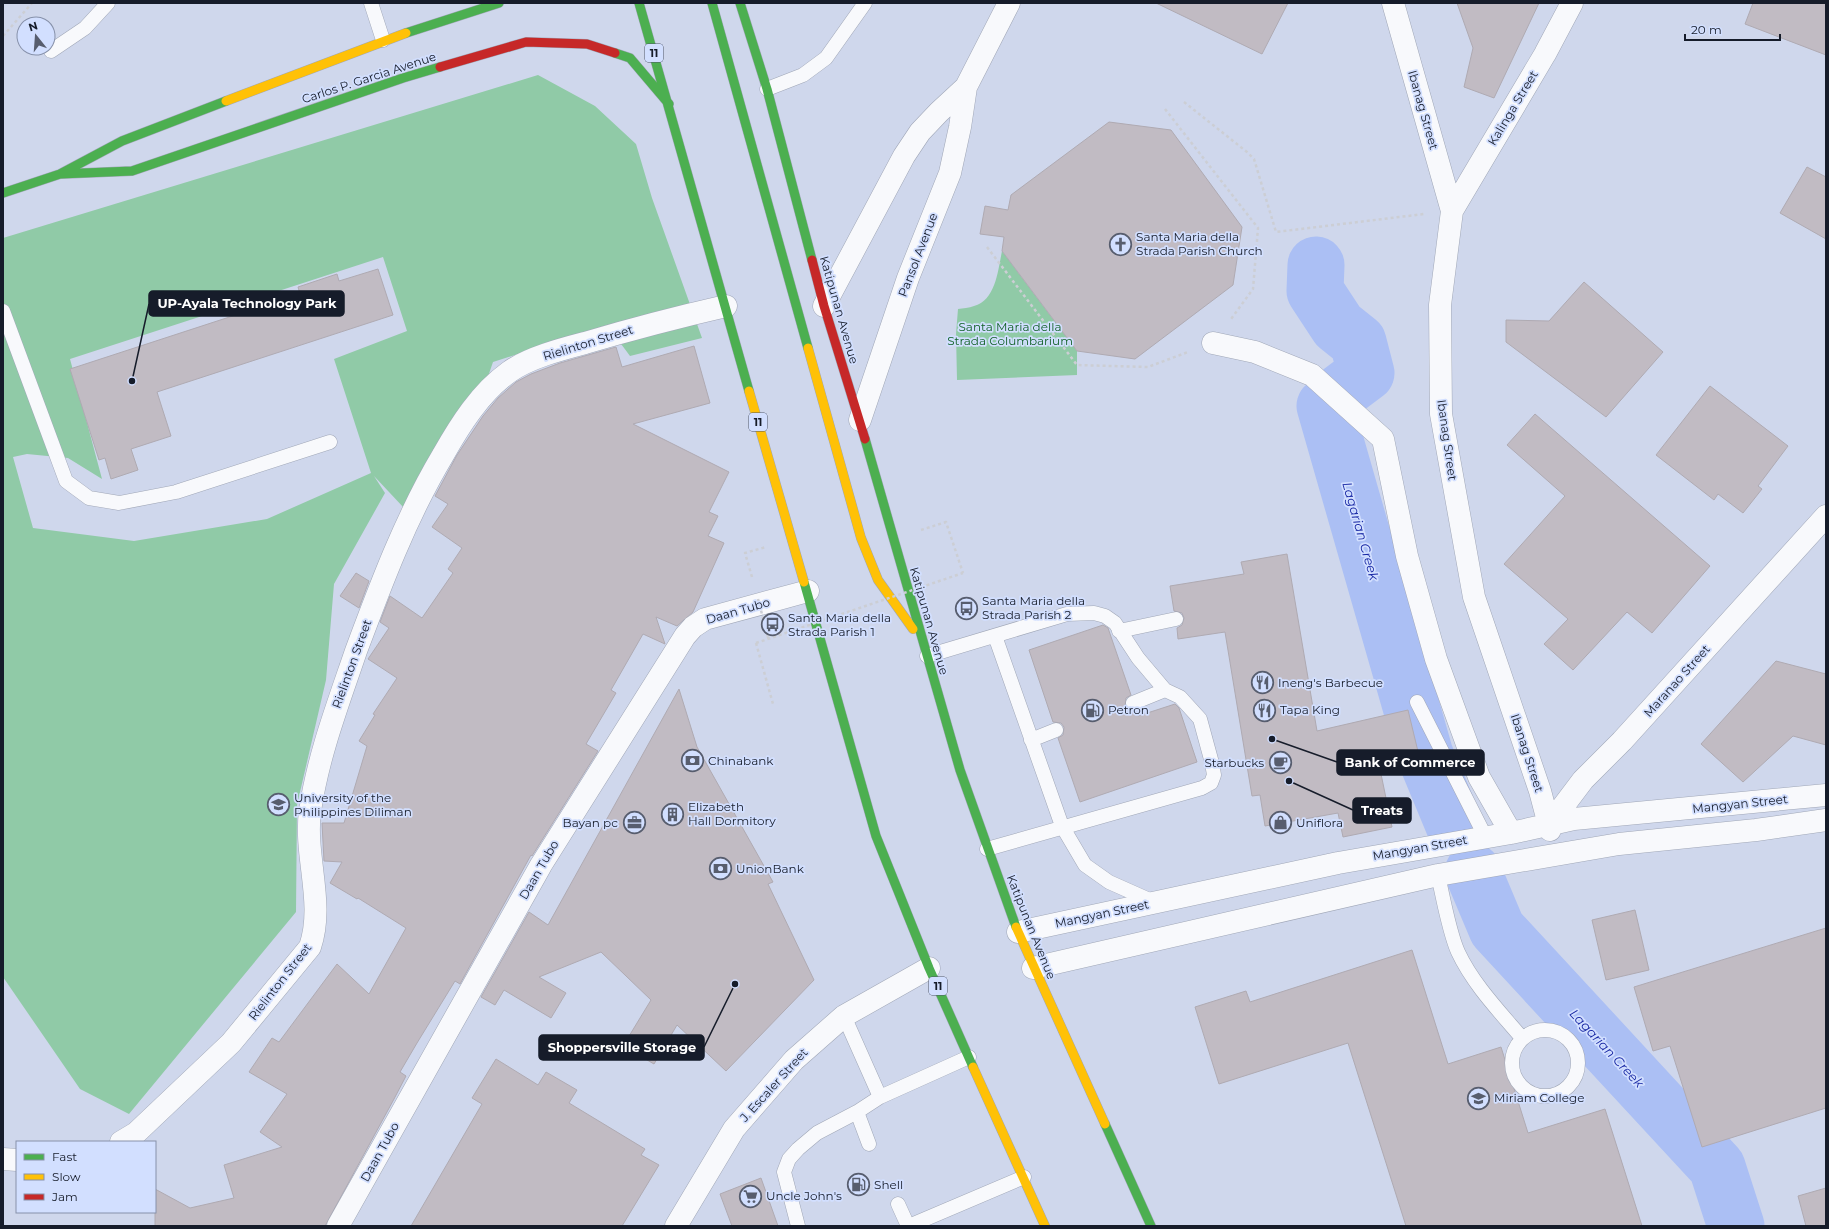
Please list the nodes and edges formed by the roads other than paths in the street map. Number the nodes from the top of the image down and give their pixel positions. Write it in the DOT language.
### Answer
graph roads {
  1 [pos="108,3"];
  2 [pos="371,3"];
  3 [pos="499,3"];
  4 [pos="639,3"];
  5 [pos="712,3"];
  6 [pos="740,3"];
  7 [pos="865,3"];
  8 [pos="1009,3"];
  9 [pos="1393,3"];
  10 [pos="1572,3"];
  11 [pos="383,40"];
  12 [pos="56,48"];
  13 [pos="966,87"];
  14 [pos="767,89"];
  15 [pos="669,104"];
  16 [pos="60,174"];
  17 [pos="3,193"];
  18 [pos="1452,211"];
  19 [pos="726,306"];
  20 [pos="824,306"];
  21 [pos="3,311"];
  22 [pos="1213,343"];
  23 [pos="860,420"];
  24 [pos="330,442"];
  25 [pos="1826,516"];
  26 [pos="808,591"];
  27 [pos="1176,619"];
  28 [pos="1120,632"];
  29 [pos="995,636"];
  30 [pos="925,650"];
  31 [pos="1165,690"];
  32 [pos="1416,702"];
  33 [pos="1133,703"];
  34 [pos="1056,730"];
  35 [pos="1031,740"];
  36 [pos="1826,795"];
  37 [pos="1826,820"];
  38 [pos="1549,825"];
  39 [pos="1062,826"];
  40 [pos="1511,833"];
  41 [pos="1485,836"];
  42 [pos="987,848"];
  43 [pos="1556,854"];
  44 [pos="1438,875"];
  45 [pos="1155,903"];
  46 [pos="1018,932"];
  47 [pos="929,968"];
  48 [pos="1033,968"];
  49 [pos="844,1016"];
  50 [pos="1522,1038"];
  51 [pos="969,1057"];
  52 [pos="880,1097"];
  53 [pos="857,1112"];
  54 [pos="123,1141"];
  55 [pos="869,1144"];
  56 [pos="3,1159"];
  57 [pos="16,1160"];
  58 [pos="1024,1177"];
  59 [pos="898,1204"];
  60 [pos="338,1226"];
  61 [pos="676,1226"];
  62 [pos="798,1226"];
  63 [pos="908,1226"];
  64 [pos="1045,1226"];
  65 [pos="1150,1226"];
  1 -- 12 [label="lane"];
  2 -- 11 [label="lane"];
  3 -- 11 [label="main road, Carlos P. Garcia Avenue"];
  4 -- 15 [label="main road, 11"];
  5 -- 30 [label="main road"];
  6 -- 14 [label="main road, Katipunan Avenue"];
  7 -- 14 [label="lane"];
  8 -- 13 [label="street, Pansol Avenue"];
  9 -- 18 [label="street, Ibanag Street"];
  10 -- 18 [label="street, Kalinga Street"];
  11 -- 16 [label="main road, Carlos P. Garcia Avenue"];
  13 -- 20 [label="street, Pansol Avenue"];
  13 -- 23 [label="street, Pansol Avenue"];
  14 -- 20 [label="main road, Katipunan Avenue"];
  15 -- 16 [label="main road, Carlos P. Garcia Avenue"];
  15 -- 19 [label="main road, 11"];
  16 -- 17 [label="main road, Carlos P. Garcia Avenue"];
  18 -- 38 [label="street, Ibanag Street"];
  19 -- 26 [label="main road, 11"];
  19 -- 54 [label="street, Rielinton Street"];
  20 -- 23 [label="main road, Katipunan Avenue"];
  21 -- 24 [label="lane"];
  22 -- 40 [label="street"];
  23 -- 30 [label="main road, Katipunan Avenue"];
  25 -- 38 [label="street, Maranao Street"];
  26 -- 47 [label="main road, 11"];
  26 -- 60 [label="street, Daan Tubo"];
  27 -- 28 [label="lane"];
  28 -- 29 [label="lane"];
  28 -- 31 [label="lane"];
  29 -- 30 [label="lane"];
  29 -- 35 [label="lane"];
  30 -- 42 [label="main road, Katipunan Avenue"];
  31 -- 33 [label="lane"];
  31 -- 39 [label="lane"];
  32 -- 41 [label="lane"];
  34 -- 35 [label="lane"];
  35 -- 39 [label="lane"];
  36 -- 38 [label="street, Mangyan Street"];
  37 -- 43 [label="street"];
  38 -- 40 [label="street, Mangyan Street"];
  38 -- 43 [label="street"];
  39 -- 42 [label="lane"];
  39 -- 45 [label="lane"];
  40 -- 41 [label="street, Mangyan Street"];
  41 -- 45 [label="street, Mangyan Street"];
  42 -- 46 [label="main road, Katipunan Avenue"];
  43 -- 44 [label="street"];
  44 -- 48 [label="street"];
  44 -- 50 [label="lane"];
  45 -- 46 [label="street, Mangyan Street"];
  46 -- 48 [label="main road, Katipunan Avenue"];
  47 -- 49 [label="street, J. Escaler Street"];
  47 -- 51 [label="main road, 11"];
  48 -- 65 [label="main road, Katipunan Avenue"];
  49 -- 52 [label="lane"];
  49 -- 61 [label="street, J. Escaler Street"];
  50 -- 50 [label="lane"];
  51 -- 52 [label="lane"];
  51 -- 58 [label="main road, 11"];
  52 -- 53 [label="lane"];
  53 -- 55 [label="lane"];
  53 -- 62 [label="lane"];
  56 -- 57 [label="street"];
  58 -- 63 [label="lane"];
  58 -- 64 [label="main road, 11"];
  59 -- 63 [label="lane"];
}
